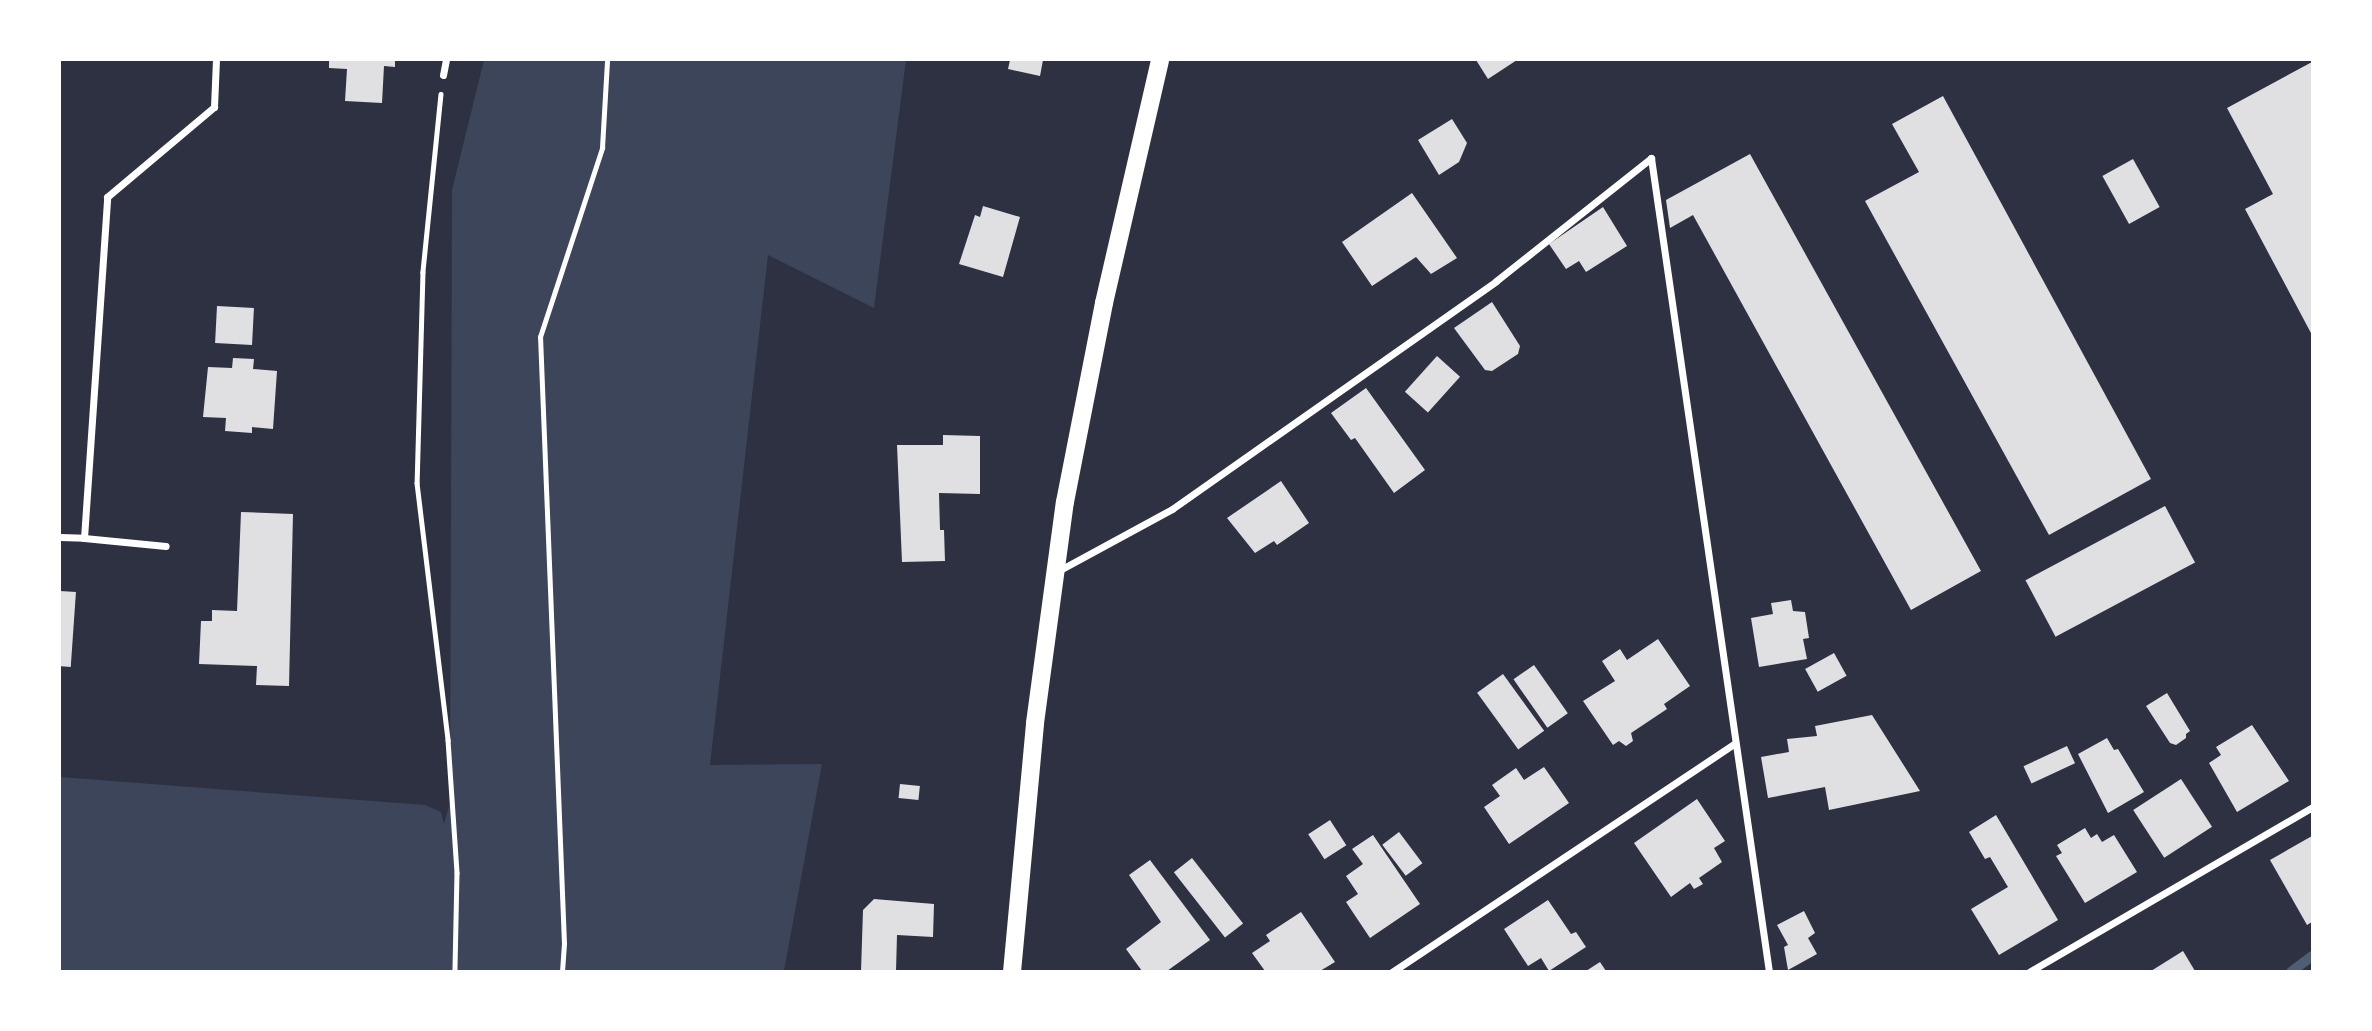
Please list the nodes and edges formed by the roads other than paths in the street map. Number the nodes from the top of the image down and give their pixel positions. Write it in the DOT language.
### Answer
graph roads {
  1 [pos="216,60"];
  2 [pos="446,60"];
  3 [pos="1160,60"];
  4 [pos="443,75"];
  5 [pos="60,537"];
  6 [pos="84,538"];
  7 [pos="166,546"];
  8 [pos="1055,572"];
  9 [pos="1734,744"];
  10 [pos="2312,807"];
  11 [pos="1012,971"];
  12 [pos="1392,971"];
  13 [pos="1769,971"];
  14 [pos="2029,971"];
  1 -- 6 [label="street"];
  2 -- 4 [label="street"];
  3 -- 8 [label="main road"];
  5 -- 6 [label="street"];
  6 -- 7 [label="street"];
  8 -- 9 [label="street"];
  8 -- 11 [label="main road"];
  9 -- 12 [label="street"];
  9 -- 13 [label="street"];
  10 -- 14 [label="street"];
}
